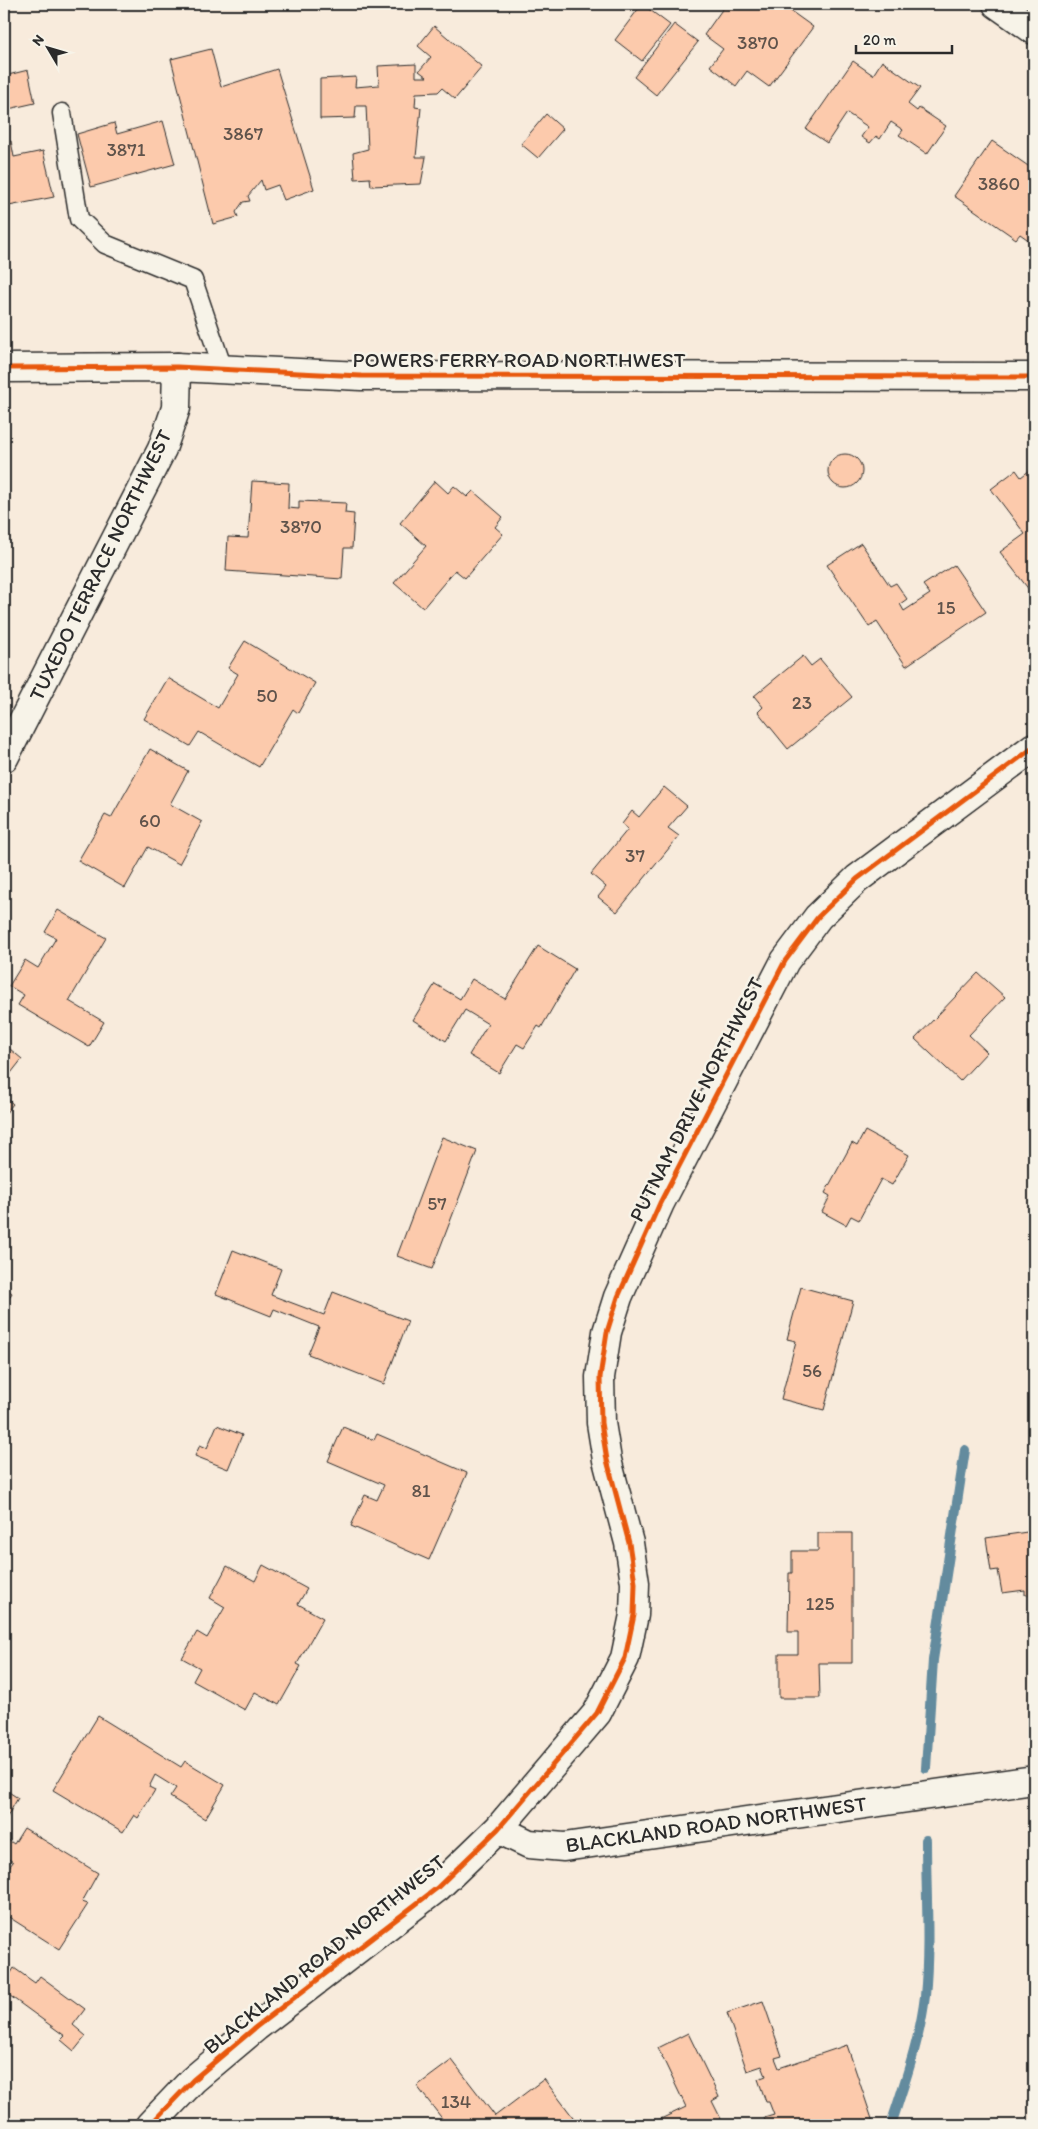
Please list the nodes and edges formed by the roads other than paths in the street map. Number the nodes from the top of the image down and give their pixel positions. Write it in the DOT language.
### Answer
graph roads {
  1 [pos="997,4"];
  2 [pos="1034,30"];
  3 [pos="62,113"];
  4 [pos="4,368"];
  5 [pos="177,368"];
  6 [pos="223,369"];
  7 [pos="1034,377"];
  8 [pos="1034,748"];
  9 [pos="4,758"];
  10 [pos="1034,1780"];
  11 [pos="498,1829"];
  12 [pos="150,2125"];
  1 -- 2 [label="street"];
  3 -- 6 [label="lane"];
  4 -- 5 [label="street, POWERS FERRY ROAD NORTHWEST"];
  5 -- 6 [label="street, POWERS FERRY ROAD NORTHWEST"];
  5 -- 9 [label="street, TUXEDO TERRACE NORTHWEST"];
  6 -- 7 [label="street, POWERS FERRY ROAD NORTHWEST"];
  8 -- 11 [label="street, PUTNAM DRIVE NORTHWEST"];
  10 -- 11 [label="street, BLACKLAND ROAD NORTHWEST"];
  11 -- 12 [label="street, BLACKLAND ROAD NORTHWEST"];
}
